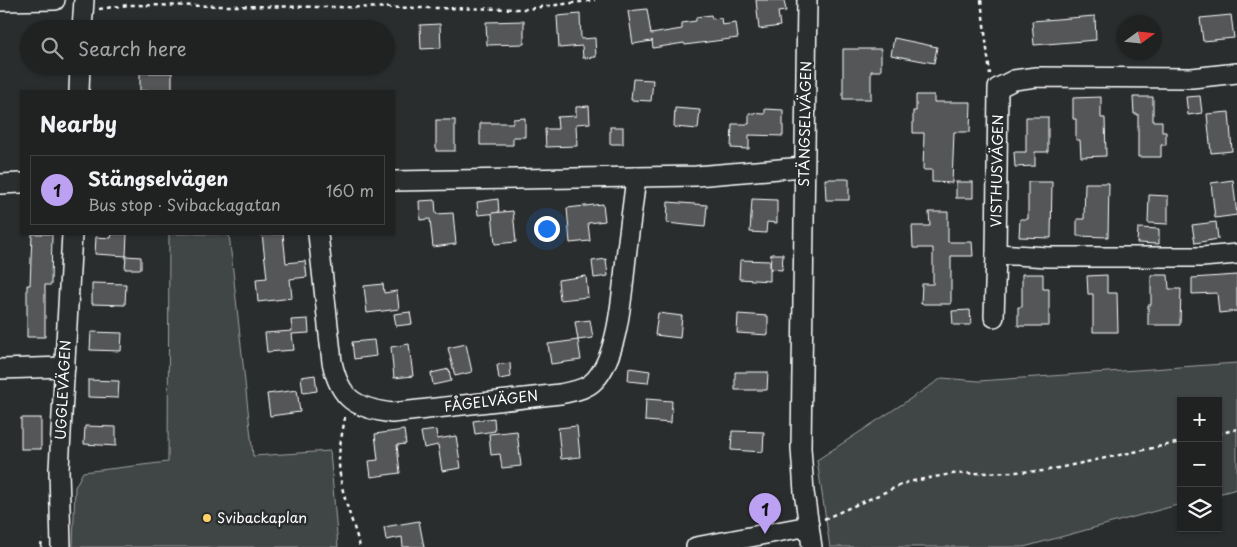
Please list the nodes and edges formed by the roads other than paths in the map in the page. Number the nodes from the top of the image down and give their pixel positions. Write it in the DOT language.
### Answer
graph roads {
  1 [pos="55,0"];
  2 [pos="807,0"];
  3 [pos="0,1"];
  4 [pos="91,5"];
  5 [pos="85,20"];
  6 [pos="1237,73"];
  7 [pos="80,75"];
  8 [pos="79,90"];
  9 [pos="804,167"];
  10 [pos="636,177"];
  11 [pos="395,181"];
  12 [pos="20,183"];
  13 [pos="0,184"];
  14 [pos="72,235"];
  15 [pos="318,235"];
  16 [pos="996,254"];
  17 [pos="1237,254"];
  18 [pos="994,317"];
  19 [pos="64,367"];
  20 [pos="0,368"];
  21 [pos="809,526"];
  22 [pos="61,547"];
  23 [pos="696,547"];
  24 [pos="812,547"];
  1 -- 3 [label="street"];
  2 -- 9 [label="street, STÄNGSELVÄGEN"];
  4 -- 5 [label="street"];
  6 -- 16 [label="street, VISTHUSVÄGEN"];
  7 -- 8 [label="street"];
  9 -- 10 [label="street"];
  9 -- 21 [label="street, STÄNGSELVÄGEN"];
  10 -- 11 [label="street"];
  10 -- 15 [label="street, FÅGELVÄGEN"];
  12 -- 13 [label="street"];
  14 -- 19 [label="street, UGGLEVÄGEN"];
  16 -- 17 [label="street"];
  16 -- 18 [label="street, VISTHUSVÄGEN"];
  19 -- 20 [label="street"];
  19 -- 22 [label="street, UGGLEVÄGEN"];
  21 -- 23 [label="street"];
  21 -- 24 [label="street, STÄNGSELVÄGEN"];
}
